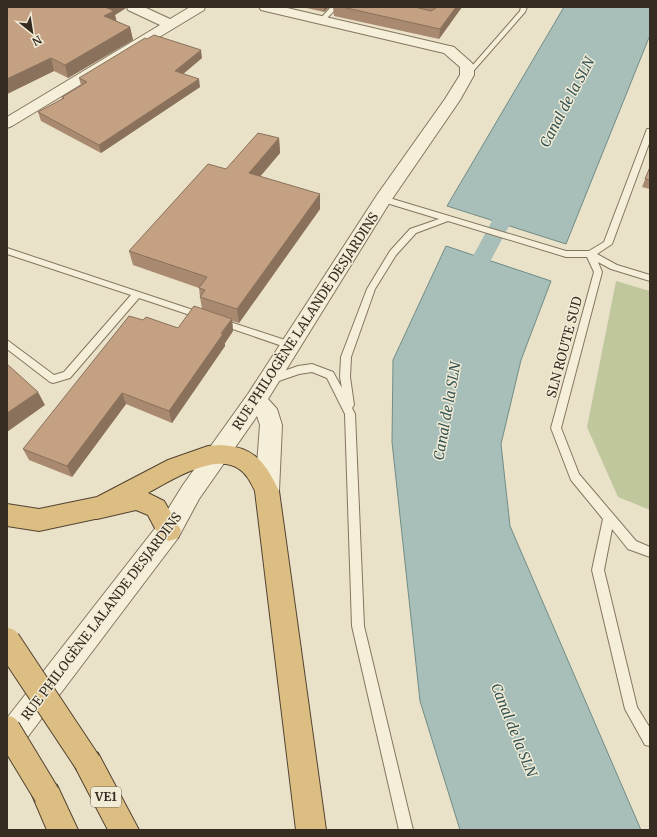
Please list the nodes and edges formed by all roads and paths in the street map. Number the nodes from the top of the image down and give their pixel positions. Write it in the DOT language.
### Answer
graph roads {
  1 [pos="133,7"];
  2 [pos="199,7"];
  3 [pos="266,7"];
  4 [pos="335,7"];
  5 [pos="524,7"];
  6 [pos="321,21"];
  7 [pos="170,24"];
  8 [pos="467,74"];
  9 [pos="7,123"];
  10 [pos="650,131"];
  11 [pos="383,199"];
  12 [pos="446,219"];
  13 [pos="7,251"];
  14 [pos="590,254"];
  15 [pos="650,278"];
  16 [pos="137,294"];
  17 [pos="7,344"];
  18 [pos="291,345"];
  19 [pos="269,381"];
  20 [pos="256,400"];
  21 [pos="350,414"];
  22 [pos="220,454"];
  23 [pos="267,491"];
  24 [pos="97,509"];
  25 [pos="7,515"];
  26 [pos="609,517"];
  27 [pos="169,530"];
  28 [pos="650,552"];
  29 [pos="7,642"];
  30 [pos="7,729"];
  31 [pos="650,740"];
  32 [pos="7,741"];
  33 [pos="63,830"];
  34 [pos="124,830"];
  35 [pos="311,830"];
  36 [pos="406,830"];
  1 -- 7 [label="street"];
  2 -- 7 [label="street"];
  3 -- 6 [label="street"];
  4 -- 6 [label="lane"];
  5 -- 8 [label="lane"];
  6 -- 8 [label="street"];
  7 -- 9 [label="street"];
  8 -- 11 [label="street, RUE PHILOGÈNE LALANDE DESJARDINS"];
  10 -- 14 [label="lane"];
  11 -- 12 [label="lane"];
  11 -- 18 [label="street, RUE PHILOGÈNE LALANDE DESJARDINS"];
  12 -- 14 [label="lane"];
  12 -- 21 [label="lane"];
  13 -- 16 [label="lane"];
  14 -- 15 [label="lane"];
  14 -- 26 [label="lane, SLN ROUTE SUD"];
  16 -- 17 [label="lane"];
  16 -- 18 [label="lane"];
  18 -- 19 [label="street, RUE PHILOGÈNE LALANDE DESJARDINS"];
  19 -- 20 [label="street, RUE PHILOGÈNE LALANDE DESJARDINS"];
  19 -- 21 [label="lane"];
  20 -- 22 [label="street, RUE PHILOGÈNE LALANDE DESJARDINS"];
  20 -- 23 [label="street"];
  21 -- 36 [label="lane"];
  22 -- 23 [label="highway"];
  22 -- 24 [label="highway"];
  22 -- 27 [label="street, RUE PHILOGÈNE LALANDE DESJARDINS"];
  23 -- 35 [label="highway"];
  24 -- 25 [label="highway"];
  24 -- 27 [label="highway"];
  26 -- 28 [label="lane, SLN ROUTE SUD"];
  26 -- 31 [label="lane"];
  27 -- 32 [label="street, RUE PHILOGÈNE LALANDE DESJARDINS"];
  29 -- 34 [label="highway, VE1, bridge"];
  30 -- 33 [label="highway, bridge"];
}
